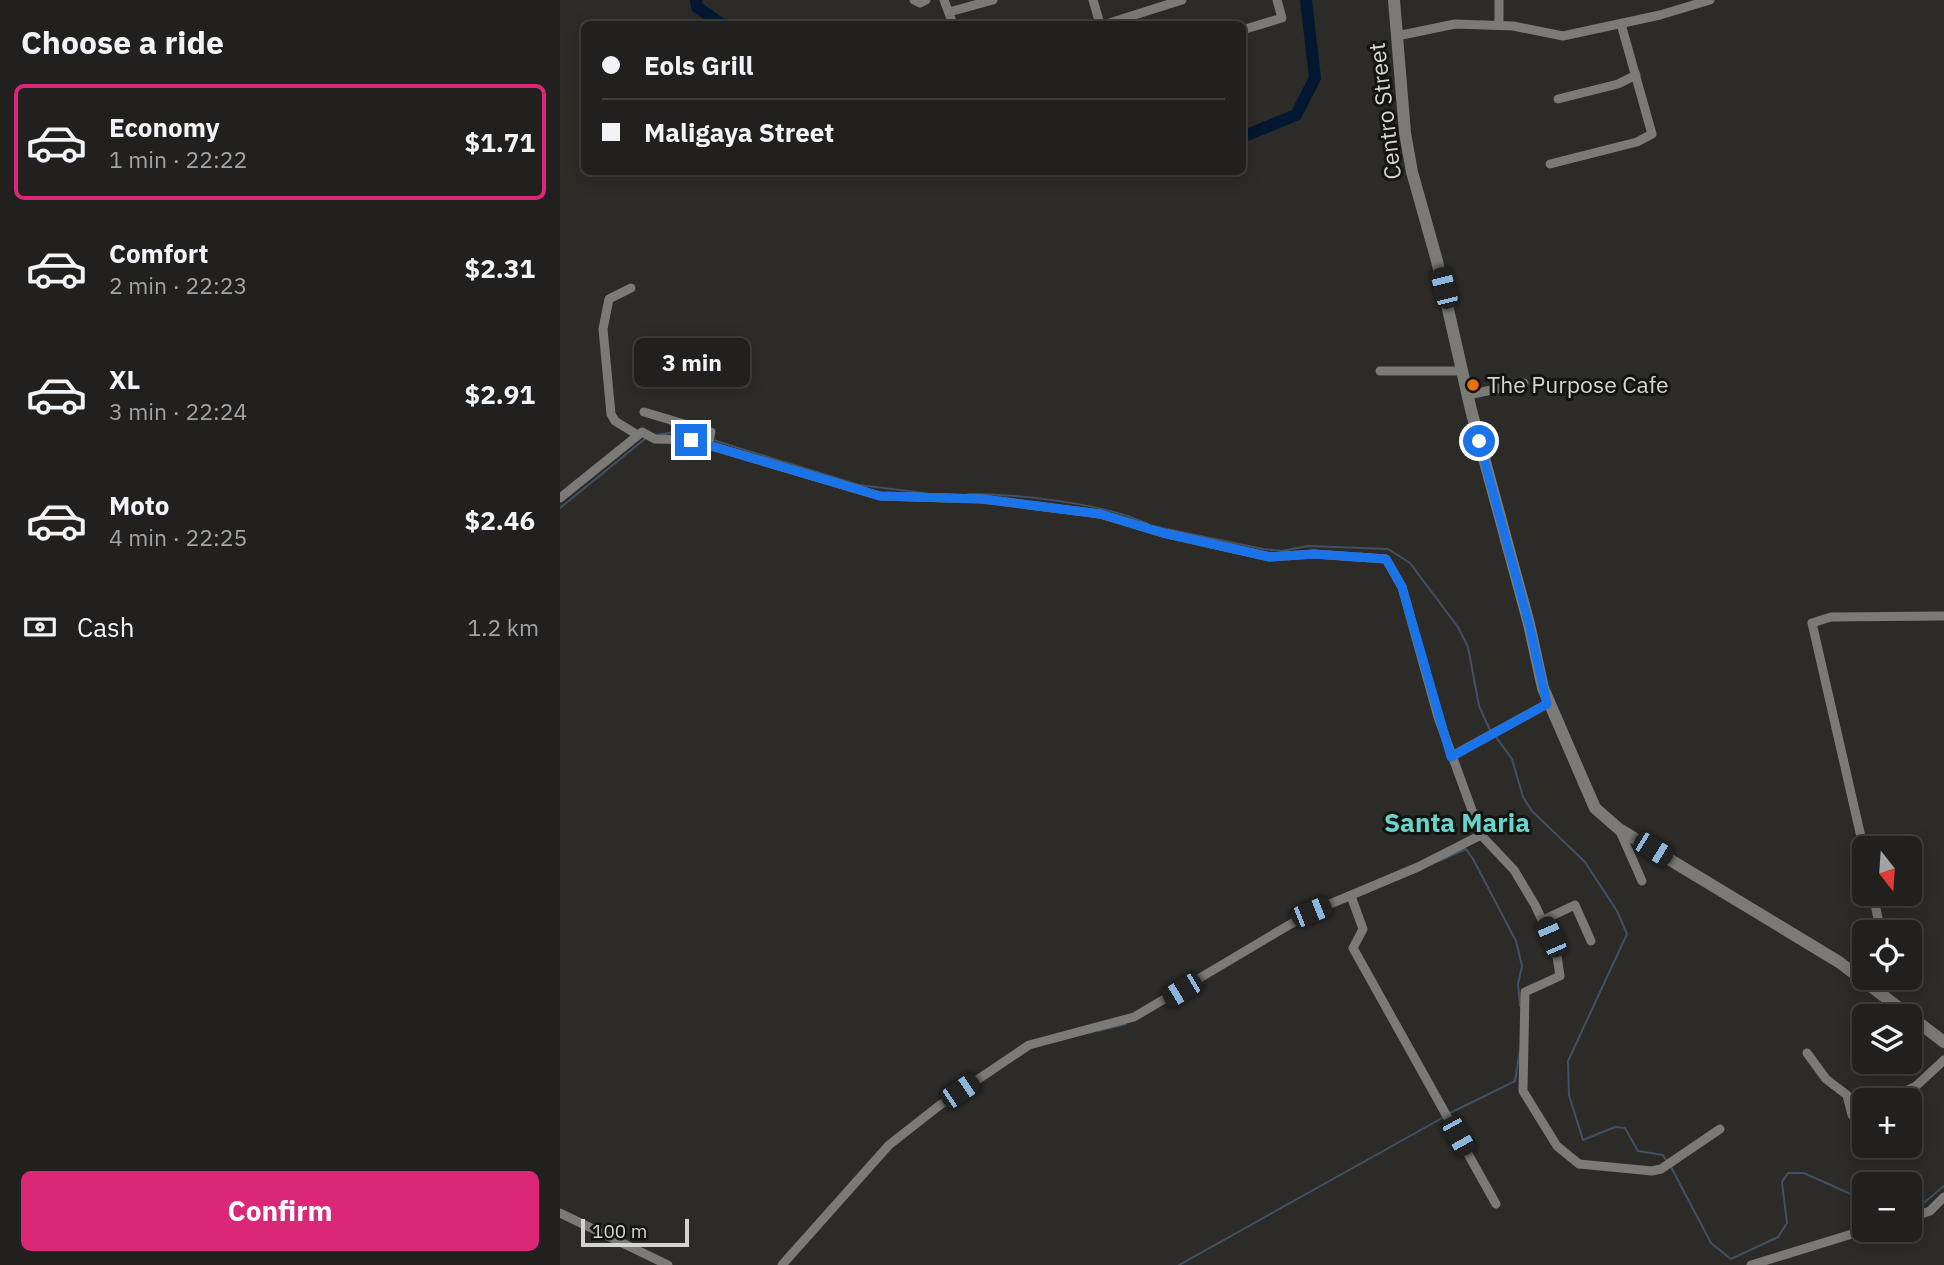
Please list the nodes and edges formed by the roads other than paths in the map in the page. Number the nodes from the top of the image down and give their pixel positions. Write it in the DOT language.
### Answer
graph roads {
  1 [pos="914,0"];
  2 [pos="926,0"];
  3 [pos="944,0"];
  4 [pos="993,0"];
  5 [pos="1093,0"];
  6 [pos="1182,0"];
  7 [pos="1277,0"];
  8 [pos="1394,0"];
  9 [pos="1499,0"];
  10 [pos="1710,0"];
  11 [pos="949,12"];
  12 [pos="952,21"];
  13 [pos="1099,21"];
  14 [pos="1116,21"];
  15 [pos="1621,24"];
  16 [pos="1499,25"];
  17 [pos="1246,29"];
  18 [pos="1397,36"];
  19 [pos="1636,75"];
  20 [pos="1558,99"];
  21 [pos="1550,164"];
  22 [pos="631,288"];
  23 [pos="1380,371"];
  24 [pos="1463,371"];
  25 [pos="1524,383"];
  26 [pos="1468,395"];
  27 [pos="644,412"];
  28 [pos="636,434"];
  29 [pos="710,441"];
  30 [pos="560,498"];
  31 [pos="1944,616"];
  32 [pos="1547,704"];
  33 [pos="1451,757"];
  34 [pos="1619,830"];
  35 [pos="1482,835"];
  36 [pos="1861,836"];
  37 [pos="1642,881"];
  38 [pos="1351,896"];
  39 [pos="1543,920"];
  40 [pos="1591,941"];
  41 [pos="1852,969"];
  42 [pos="1885,990"];
  43 [pos="1944,1042"];
  44 [pos="1807,1053"];
  45 [pos="1944,1060"];
  46 [pos="1912,1088"];
  47 [pos="1852,1115"];
  48 [pos="1720,1129"];
  49 [pos="1944,1196"];
  50 [pos="1496,1204"];
  51 [pos="560,1213"];
  52 [pos="1922,1214"];
  53 [pos="1852,1234"];
  54 [pos="668,1265"];
  55 [pos="782,1265"];
  56 [pos="1751,1265"];
  1 -- 2 [label="street"];
  3 -- 11 [label="street"];
  4 -- 11 [label="street"];
  5 -- 13 [label="street"];
  6 -- 14 [label="street"];
  7 -- 17 [label="street"];
  8 -- 18 [label="street, Centro Street"];
  9 -- 16 [label="street"];
  10 -- 15 [label="street"];
  11 -- 12 [label="street"];
  15 -- 16 [label="street"];
  15 -- 19 [label="street"];
  16 -- 18 [label="street"];
  18 -- 24 [label="street, Centro Street"];
  19 -- 20 [label="street"];
  19 -- 21 [label="street"];
  22 -- 28 [label="street"];
  23 -- 24 [label="street"];
  24 -- 26 [label="street, Centro Street"];
  25 -- 26 [label="street"];
  26 -- 32 [label="street, Centro Street"];
  27 -- 29 [label="street"];
  28 -- 29 [label="street"];
  28 -- 30 [label="street"];
  29 -- 33 [label="street"];
  31 -- 36 [label="street"];
  32 -- 33 [label="street"];
  32 -- 34 [label="street, Centro Street"];
  33 -- 35 [label="street"];
  34 -- 37 [label="street"];
  34 -- 41 [label="street, Centro Street"];
  35 -- 38 [label="street"];
  35 -- 39 [label="street"];
  38 -- 50 [label="street"];
  38 -- 55 [label="street"];
  39 -- 40 [label="street"];
  39 -- 48 [label="street"];
  42 -- 43 [label="street, Centro Street"];
  44 -- 47 [label="street"];
  45 -- 46 [label="street"];
  49 -- 52 [label="street"];
  51 -- 54 [label="street"];
  53 -- 56 [label="street"];
}
